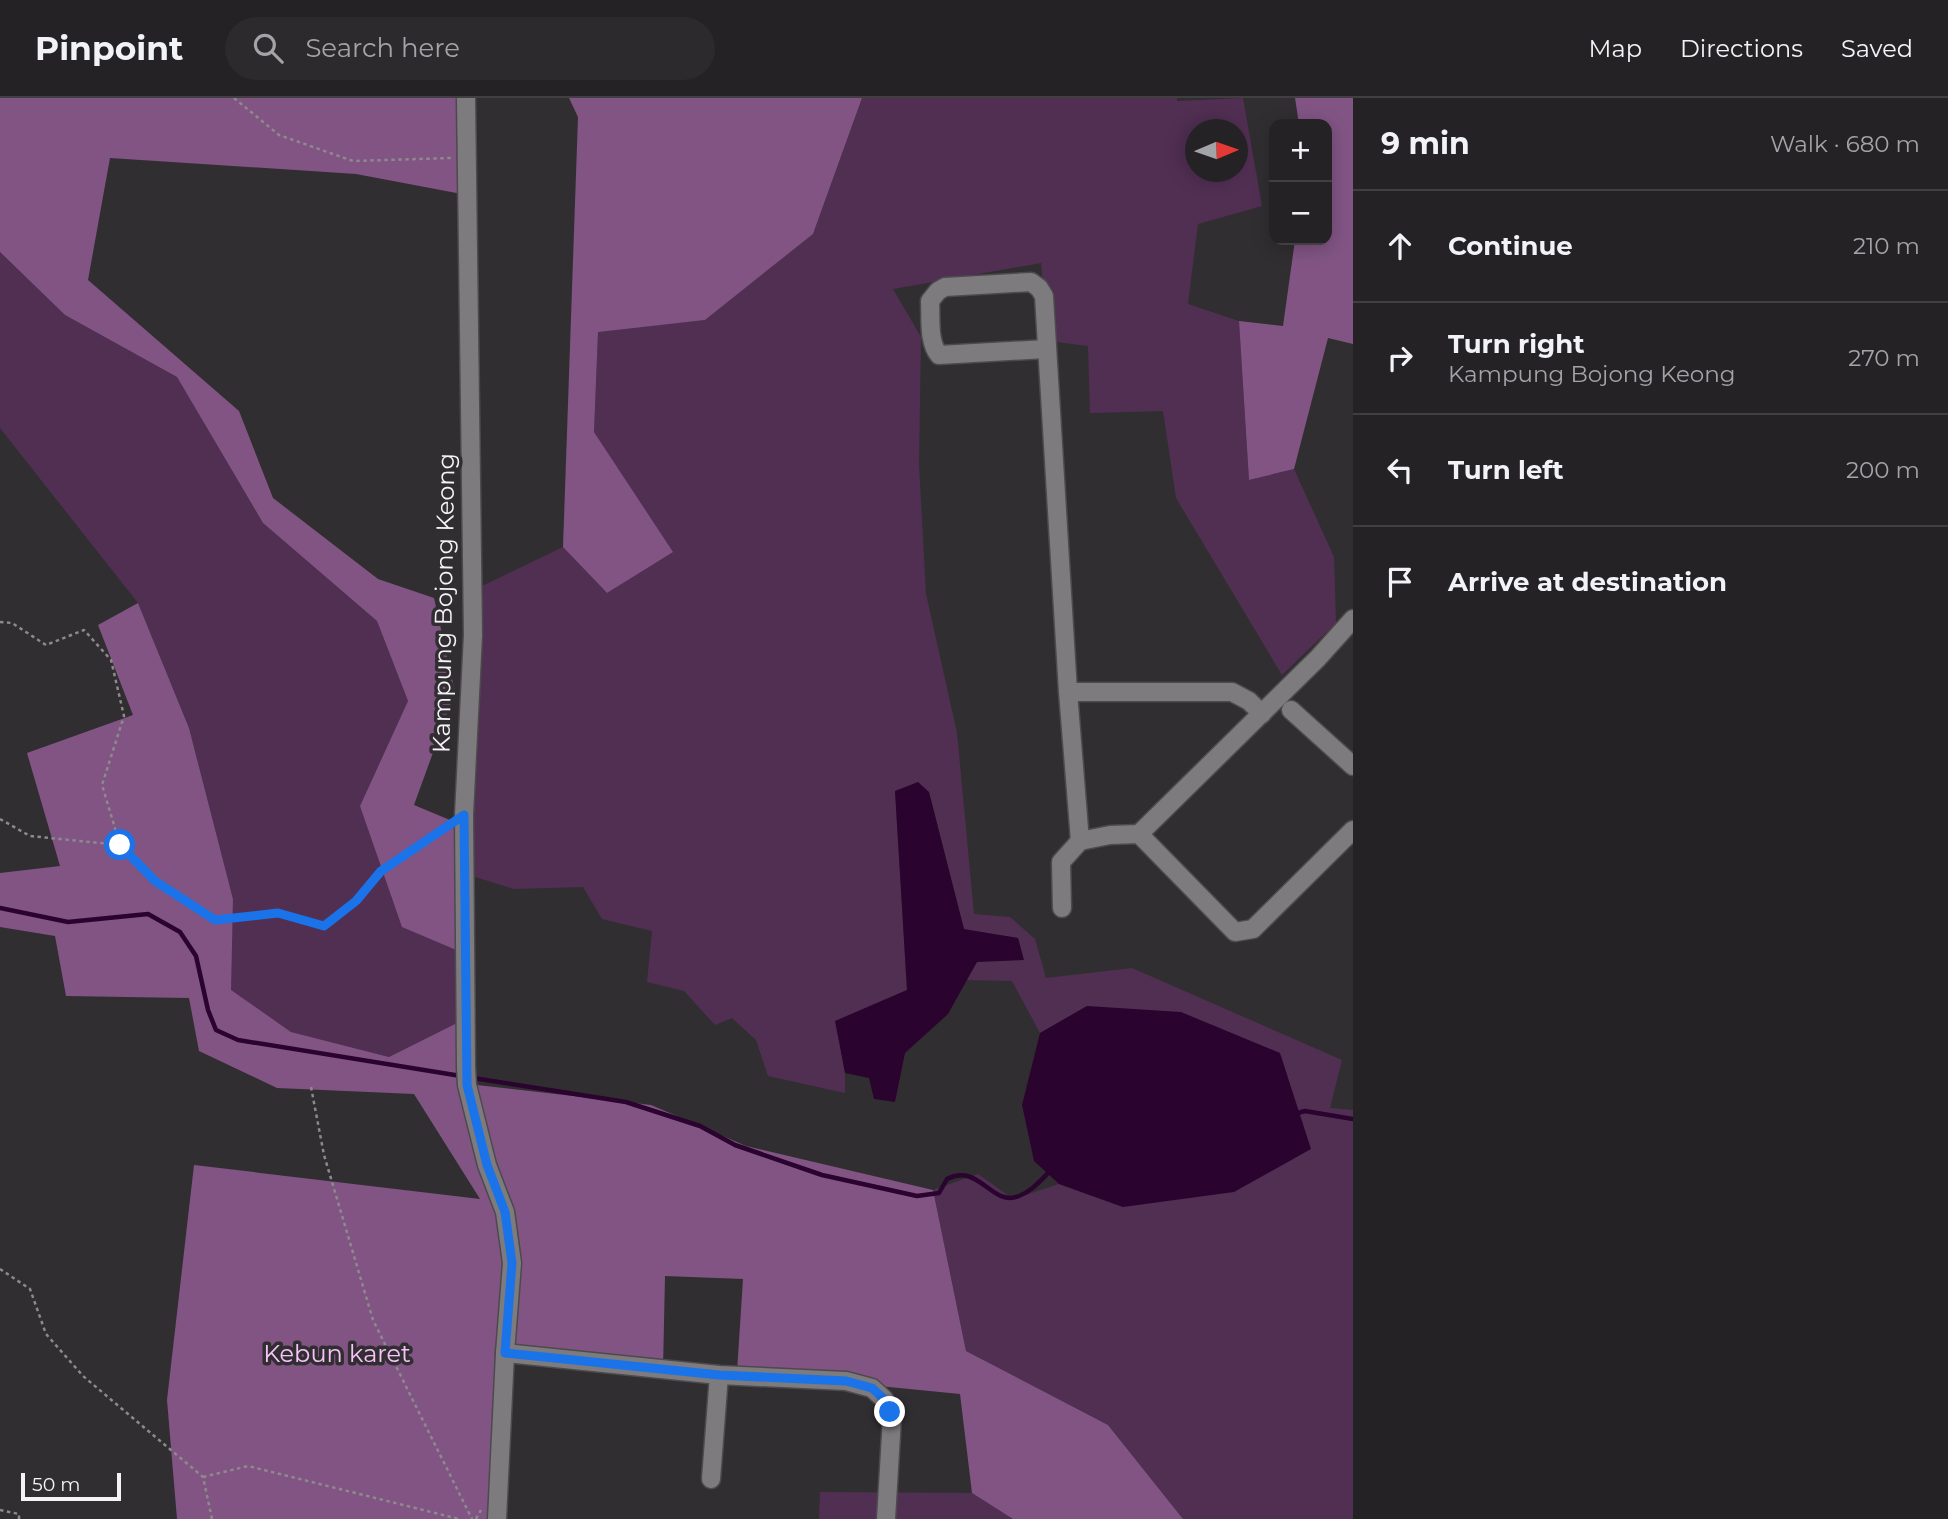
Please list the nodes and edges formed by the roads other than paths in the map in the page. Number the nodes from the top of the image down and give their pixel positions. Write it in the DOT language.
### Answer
graph roads {
  1 [pos="466,98"];
  2 [pos="1039,349"];
  3 [pos="1353,619"];
  4 [pos="1068,692"];
  5 [pos="1291,710"];
  6 [pos="1262,714"];
  7 [pos="1353,766"];
  8 [pos="1353,830"];
  9 [pos="1139,834"];
  10 [pos="1080,841"];
  11 [pos="1062,908"];
  12 [pos="505,1353"];
  13 [pos="719,1375"];
  14 [pos="711,1479"];
  15 [pos="497,1519"];
  16 [pos="886,1519"];
  1 -- 12 [label="street, Kampung Bojong Keong"];
  2 -- 2 [label="street"];
  2 -- 4 [label="street"];
  3 -- 6 [label="street"];
  4 -- 6 [label="street"];
  4 -- 10 [label="street"];
  5 -- 7 [label="street"];
  6 -- 9 [label="street"];
  8 -- 9 [label="street"];
  9 -- 10 [label="street"];
  10 -- 11 [label="street"];
  12 -- 13 [label="street"];
  12 -- 15 [label="street, Kampung Bojong Keong"];
  13 -- 14 [label="street"];
  13 -- 16 [label="street"];
}
